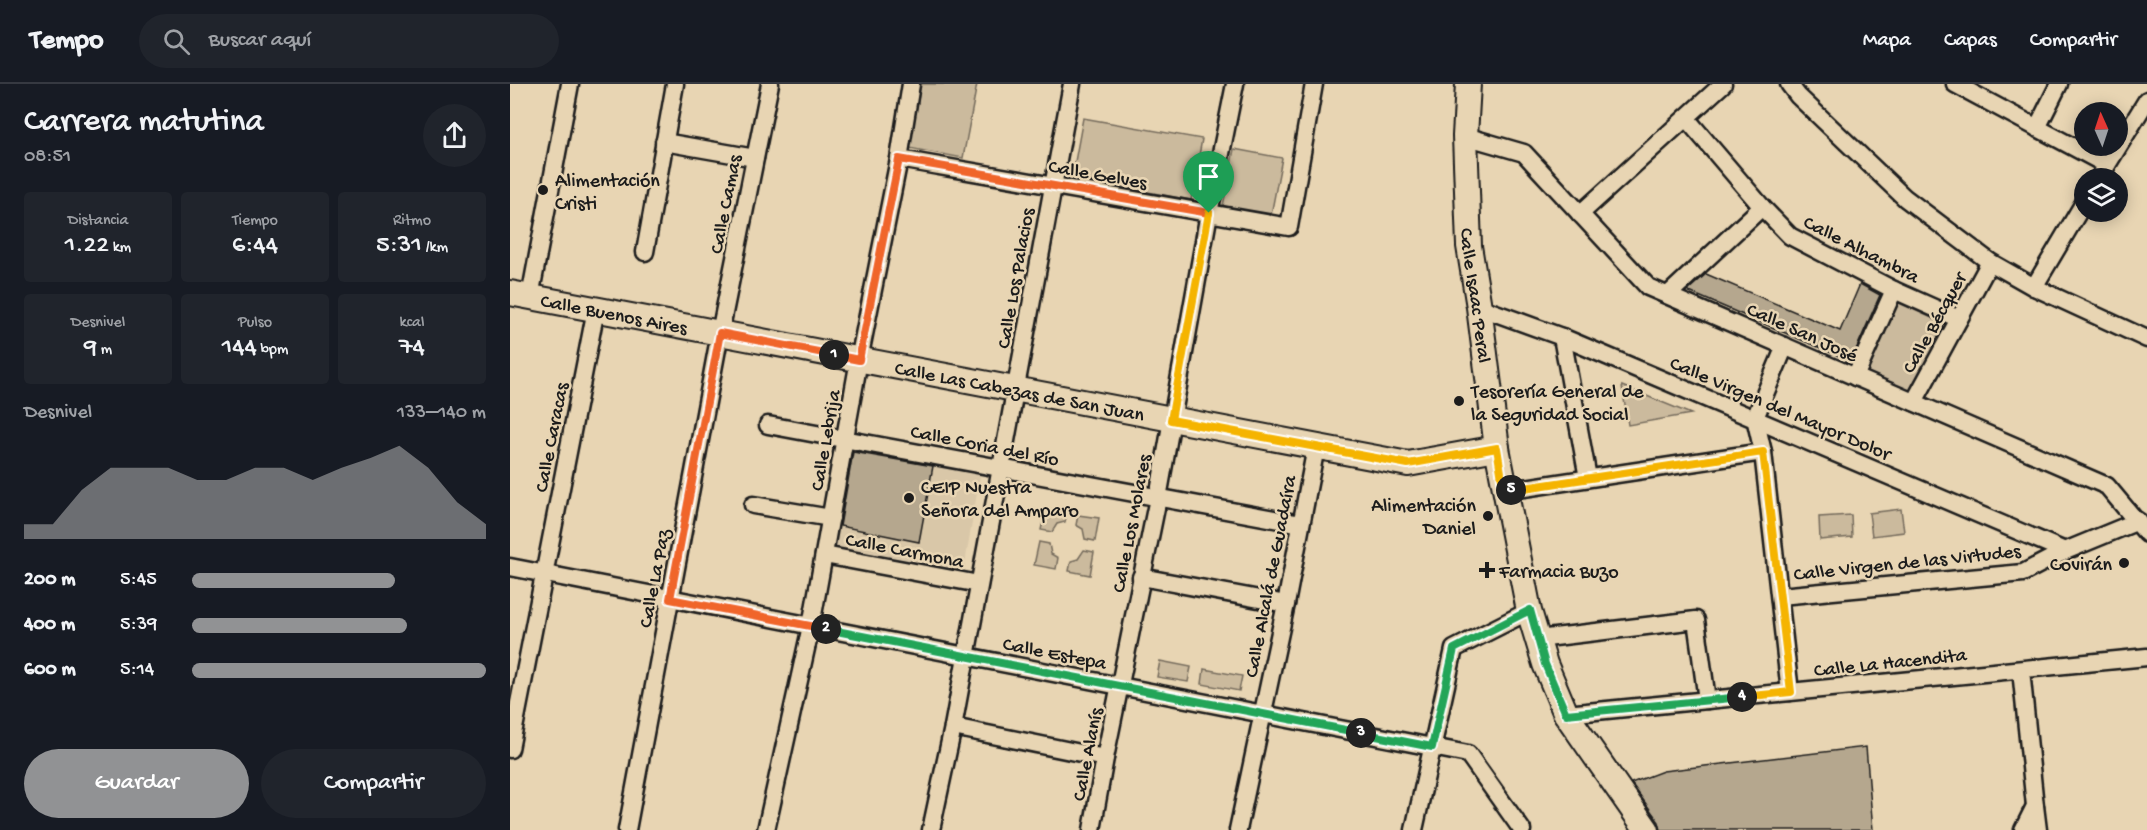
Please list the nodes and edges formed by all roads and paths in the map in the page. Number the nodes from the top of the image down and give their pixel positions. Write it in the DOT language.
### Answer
graph roads {
  1 [pos="570,84"];
  2 [pos="675,84"];
  3 [pos="770,84"];
  4 [pos="911,84"];
  5 [pos="1072,84"];
  6 [pos="1235,84"];
  7 [pos="1314,84"];
  8 [pos="1468,84"];
  9 [pos="1723,84"];
  10 [pos="1811,84"];
  11 [pos="1957,84"];
  12 [pos="2058,84"];
  13 [pos="1793,90"];
  14 [pos="2147,100"];
  15 [pos="1686,118"];
  16 [pos="2037,128"];
  17 [pos="1465,136"];
  18 [pos="664,142"];
  19 [pos="755,158"];
  20 [pos="899,159"];
  21 [pos="2097,168"];
  22 [pos="2105,168"];
  23 [pos="1052,186"];
  24 [pos="1762,207"];
  25 [pos="1209,213"];
  26 [pos="1580,214"];
  27 [pos="2074,220"];
  28 [pos="645,252"];
  29 [pos="1990,262"];
  30 [pos="2034,287"];
  31 [pos="1894,290"];
  32 [pos="520,295"];
  33 [pos="1668,295"];
  34 [pos="1479,307"];
  35 [pos="596,309"];
  36 [pos="1959,318"];
  37 [pos="720,333"];
  38 [pos="2146,336"];
  39 [pos="1562,337"];
  40 [pos="1785,346"];
  41 [pos="859,360"];
  42 [pos="1855,377"];
  43 [pos="1015,390"];
  44 [pos="1914,402"];
  45 [pos="1755,418"];
  46 [pos="1171,420"];
  47 [pos="768,425"];
  48 [pos="845,439"];
  49 [pos="1316,447"];
  50 [pos="1497,448"];
  51 [pos="1763,452"];
  52 [pos="1000,469"];
  53 [pos="1588,478"];
  54 [pos="1504,491"];
  55 [pos="1158,498"];
  56 [pos="753,505"];
  57 [pos="831,518"];
  58 [pos="1301,524"];
  59 [pos="2142,528"];
  60 [pos="2065,551"];
  61 [pos="824,555"];
  62 [pos="510,567"];
  63 [pos="544,574"];
  64 [pos="1141,577"];
  65 [pos="979,584"];
  66 [pos="1780,596"];
  67 [pos="670,599"];
  68 [pos="1286,604"];
  69 [pos="1530,610"];
  70 [pos="811,626"];
  71 [pos="1538,639"];
  72 [pos="966,656"];
  73 [pos="2147,657"];
  74 [pos="2021,670"];
  75 [pos="1121,687"];
  76 [pos="1791,692"];
  77 [pos="1707,700"];
  78 [pos="1262,714"];
  79 [pos="1566,714"];
  80 [pos="953,727"];
  81 [pos="1432,747"];
  82 [pos="510,749"];
  83 [pos="1105,758"];
  84 [pos="2035,806"];
  85 [pos="1244,829"];
  86 [pos="627,830"];
  87 [pos="766,830"];
  88 [pos="931,830"];
  89 [pos="1092,830"];
  90 [pos="1414,830"];
  91 [pos="1522,830"];
  92 [pos="1647,830"];
  93 [pos="2023,830"];
  94 [pos="2038,830"];
  1 -- 32 [label="street"];
  2 -- 18 [label="street"];
  3 -- 19 [label="street, Calle Camas"];
  4 -- 20 [label="street, Calle Lebrija"];
  5 -- 23 [label="street, Calle Los Palacios"];
  6 -- 25 [label="street, Calle Los Molares"];
  7 -- 25 [label="street, Calle Gelves"];
  8 -- 17 [label="street, Calle Isaac Peral"];
  9 -- 15 [label="street"];
  10 -- 13 [label="street"];
  11 -- 16 [label="street"];
  12 -- 16 [label="street"];
  13 -- 29 [label="street"];
  14 -- 22 [label="street"];
  15 -- 24 [label="street, Calle Alhambra"];
  15 -- 26 [label="street"];
  16 -- 21 [label="street"];
  17 -- 26 [label="street, Calle San José"];
  17 -- 34 [label="street, Calle Isaac Peral"];
  18 -- 19 [label="street"];
  18 -- 28 [label="street"];
  19 -- 37 [label="street, Calle Camas"];
  20 -- 23 [label="street, Calle Gelves"];
  20 -- 41 [label="street, Calle Lebrija"];
  23 -- 25 [label="street, Calle Gelves"];
  23 -- 43 [label="street, Calle Los Palacios"];
  24 -- 31 [label="street, Calle Alhambra"];
  24 -- 33 [label="street"];
  25 -- 46 [label="street, Calle Los Molares"];
  26 -- 33 [label="street, Calle San José"];
  27 -- 30 [label="street"];
  29 -- 30 [label="street"];
  29 -- 36 [label="street, Calle Bécquer"];
  30 -- 38 [label="street"];
  31 -- 36 [label="street, Calle Alhambra"];
  31 -- 42 [label="street"];
  32 -- 35 [label="street, Calle Buenos Aires"];
  33 -- 40 [label="street, Calle San José"];
  34 -- 39 [label="street, Calle Virgen del Mayor Dolor"];
  34 -- 50 [label="street, Calle Isaac Peral"];
  35 -- 37 [label="street, Calle Buenos Aires"];
  35 -- 63 [label="street, Calle Caracas"];
  36 -- 44 [label="street, Calle Bécquer"];
  37 -- 41 [label="street, Calle Las Cabezas de San Juan"];
  37 -- 67 [label="street, Calle La Paz"];
  39 -- 45 [label="street, Calle Virgen del Mayor Dolor"];
  39 -- 53 [label="street"];
  40 -- 42 [label="street, Calle San José"];
  40 -- 45 [label="street"];
  41 -- 43 [label="street, Calle Las Cabezas de San Juan"];
  41 -- 48 [label="street, Calle Lebrija"];
  42 -- 44 [label="street, Calle San José"];
  43 -- 46 [label="street, Calle Las Cabezas de San Juan"];
  43 -- 52 [label="street, Calle Los Palacios"];
  44 -- 59 [label="street, Calle San José"];
  45 -- 51 [label="street"];
  45 -- 60 [label="street, Calle Virgen del Mayor Dolor"];
  46 -- 49 [label="street, Calle Las Cabezas de San Juan"];
  46 -- 55 [label="street, Calle Los Molares"];
  47 -- 48 [label="street, Calle Coria del Río"];
  48 -- 52 [label="street, Calle Coria del Río"];
  48 -- 57 [label="street, Calle Lebrija"];
  49 -- 50 [label="street, Calle Las Cabezas de San Juan"];
  49 -- 58 [label="street, Calle Alcalá de Guadaíra"];
  50 -- 54 [label="street, Calle Isaac Peral"];
  51 -- 53 [label="street"];
  51 -- 66 [label="street"];
  52 -- 55 [label="street, Calle Coria del Río"];
  52 -- 65 [label="street, Calle Los Palacios"];
  53 -- 54 [label="street"];
  54 -- 69 [label="street, Calle Isaac Peral"];
  55 -- 58 [label="street, Calle Coria del Río"];
  55 -- 64 [label="street, Calle Los Molares"];
  56 -- 57 [label="street"];
  57 -- 61 [label="street, Calle Lebrija"];
  58 -- 68 [label="street, Calle Alcalá de Guadaíra"];
  59 -- 60 [label="street, Calle Virgen de las Virtudes"];
  60 -- 66 [label="street, Calle Virgen de las Virtudes"];
  61 -- 65 [label="street, Calle Carmona"];
  61 -- 70 [label="street, Calle Lebrija"];
  62 -- 63 [label="street, Calle Estepa"];
  63 -- 67 [label="street, Calle Estepa"];
  63 -- 82 [label="street, Calle Caracas"];
  64 -- 68 [label="street"];
  64 -- 75 [label="street, Calle Los Molares"];
  65 -- 72 [label="street, Calle Los Palacios"];
  66 -- 76 [label="street"];
  67 -- 70 [label="street, Calle Estepa"];
  67 -- 86 [label="street, Calle La Paz"];
  68 -- 78 [label="street, Calle Alcalá de Guadaíra"];
  69 -- 71 [label="street, Calle Isaac Peral"];
  69 -- 81 [label="street"];
  70 -- 72 [label="street, Calle Estepa"];
  70 -- 87 [label="street, Calle Lebrija"];
  71 -- 77 [label="street"];
  71 -- 79 [label="street, Calle Isaac Peral"];
  72 -- 75 [label="street, Calle Estepa"];
  72 -- 80 [label="street, Calle Los Palacios"];
  73 -- 74 [label="street, Calle La Hacendita"];
  74 -- 76 [label="street, Calle La Hacendita"];
  74 -- 84 [label="street"];
  75 -- 78 [label="street, Calle Estepa"];
  75 -- 83 [label="street, Calle Alanís"];
  76 -- 77 [label="street, Calle La Hacendita"];
  77 -- 79 [label="street, Calle La Hacendita"];
  78 -- 81 [label="street, Calle Estepa"];
  78 -- 85 [label="street, Calle Alcalá de Guadaíra"];
  79 -- 92 [label="street, Calle Isaac Peral"];
  80 -- 83 [label="street"];
  80 -- 88 [label="street, Calle Los Palacios"];
  81 -- 90 [label="street"];
  81 -- 91 [label="street, Calle Estepa"];
  83 -- 89 [label="street, Calle Alanís"];
  84 -- 93 [label="street"];
  84 -- 94 [label="street"];
}
